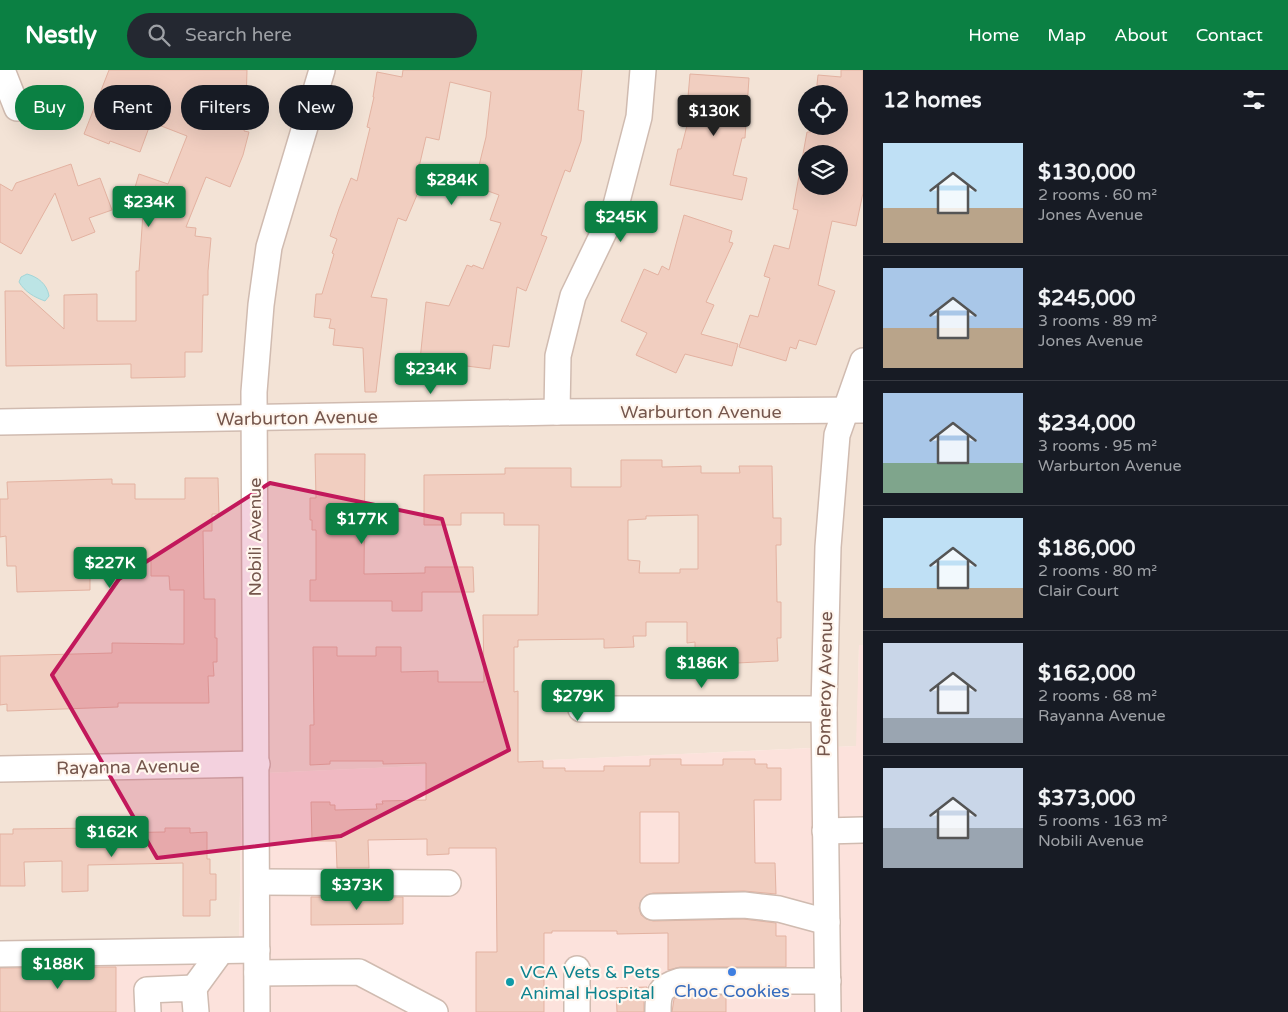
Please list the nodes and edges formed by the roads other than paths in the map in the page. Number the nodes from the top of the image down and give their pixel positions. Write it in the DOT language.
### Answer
graph roads {
  1 [pos="2,70"];
  2 [pos="322,70"];
  3 [pos="643,70"];
  4 [pos="15,103"];
  5 [pos="863,361"];
  6 [pos="855,410"];
  7 [pos="557,412"];
  8 [pos="254,419"];
  9 [pos="0,422"];
  10 [pos="824,708"];
  11 [pos="581,709"];
  12 [pos="257,764"];
  13 [pos="0,768"];
  14 [pos="863,830"];
  15 [pos="826,831"];
  16 [pos="257,882"];
  17 [pos="448,883"];
  18 [pos="653,907"];
  19 [pos="827,922"];
  20 [pos="221,951"];
  21 [pos="0,954"];
  22 [pos="257,962"];
  23 [pos="577,969"];
  24 [pos="828,981"];
  25 [pos="195,1000"];
  26 [pos="148,1012"];
  27 [pos="257,1012"];
  28 [pos="435,1012"];
  29 [pos="577,1012"];
  30 [pos="658,1012"];
  31 [pos="828,1012"];
  1 -- 4 [label="street"];
  2 -- 8 [label="street, Nobili Avenue"];
  3 -- 7 [label="street"];
  5 -- 6 [label="street, Pomeroy Avenue"];
  6 -- 7 [label="street, Warburton Avenue"];
  6 -- 10 [label="street, Pomeroy Avenue"];
  7 -- 8 [label="street, Warburton Avenue"];
  8 -- 9 [label="street, Warburton Avenue"];
  8 -- 12 [label="street, Nobili Avenue"];
  10 -- 11 [label="street"];
  10 -- 15 [label="street, Pomeroy Avenue"];
  12 -- 13 [label="street, Rayanna Avenue"];
  12 -- 16 [label="street, Nobili Avenue"];
  14 -- 15 [label="street"];
  15 -- 19 [label="street, Pomeroy Avenue"];
  16 -- 17 [label="street"];
  16 -- 22 [label="street, Nobili Avenue"];
  18 -- 19 [label="street"];
  19 -- 24 [label="street, Pomeroy Avenue"];
  20 -- 21 [label="street"];
  20 -- 22 [label="street"];
  20 -- 25 [label="street"];
  22 -- 27 [label="street, Nobili Avenue"];
  22 -- 28 [label="street"];
  23 -- 29 [label="street"];
  24 -- 30 [label="street"];
  24 -- 31 [label="street, Pomeroy Avenue"];
  25 -- 26 [label="street"];
}
